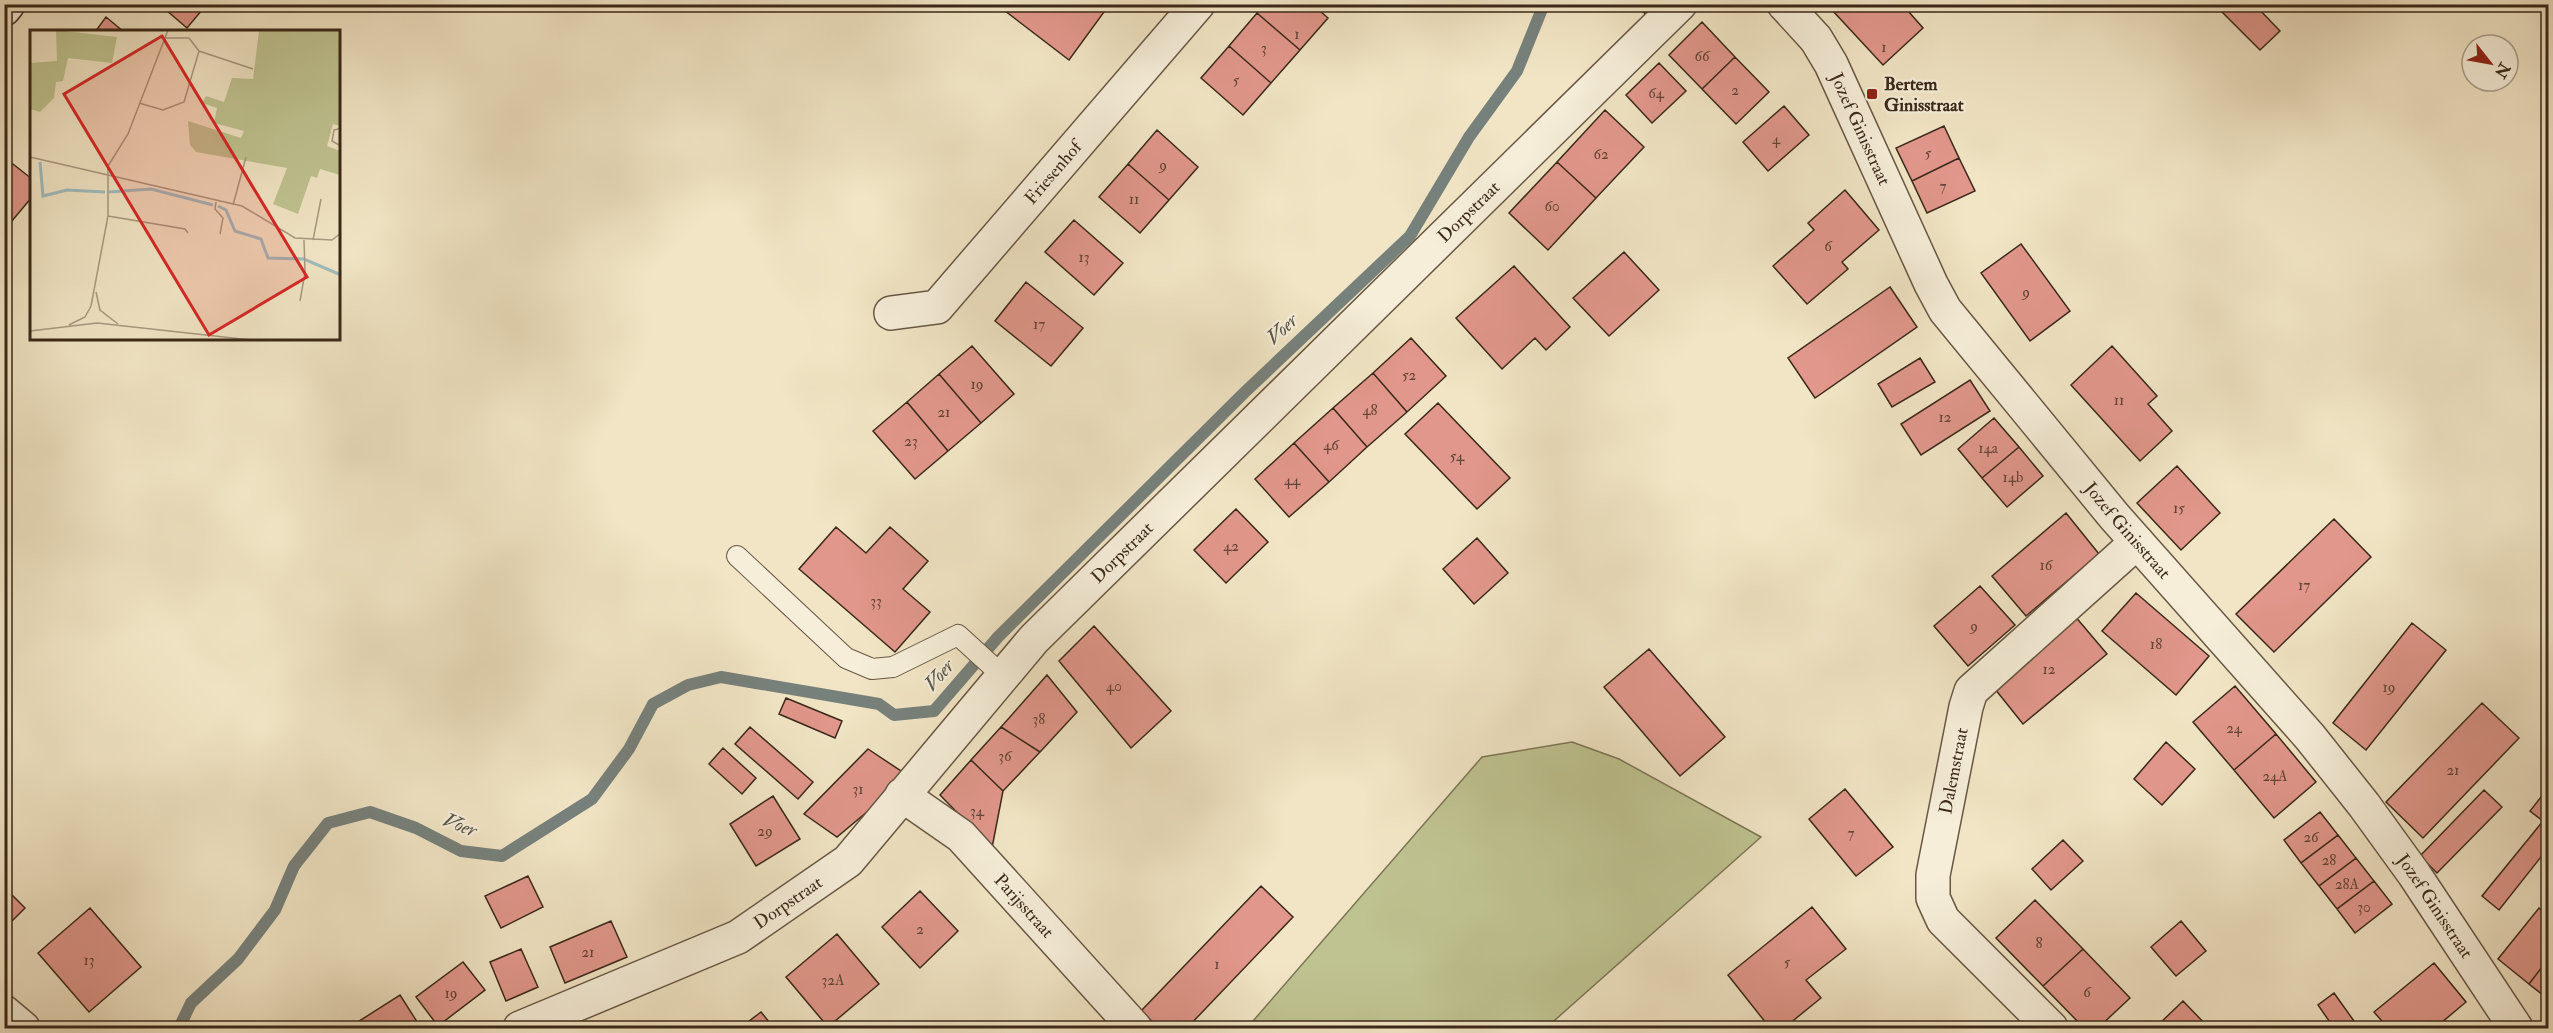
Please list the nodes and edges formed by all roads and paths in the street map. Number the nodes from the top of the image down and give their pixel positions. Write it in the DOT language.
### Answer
graph roads {
  1 [pos="8,4"];
  2 [pos="1198,4"];
  3 [pos="1680,4"];
  4 [pos="1784,4"];
  5 [pos="4,9"];
  6 [pos="891,313"];
  7 [pos="2137,542"];
  8 [pos="736,556"];
  9 [pos="997,669"];
  10 [pos="902,795"];
  11 [pos="4,1012"];
  12 [pos="23,1029"];
  13 [pos="520,1029"];
  14 [pos="1135,1029"];
  15 [pos="2051,1029"];
  16 [pos="2516,1029"];
  1 -- 5 [label="street"];
  2 -- 6 [label="street, Friesenhof"];
  3 -- 9 [label="street, Dorpstraat"];
  4 -- 7 [label="street, Jozef Ginisstraat"];
  7 -- 15 [label="street, Dalemstraat"];
  7 -- 16 [label="street, Jozef Ginisstraat"];
  8 -- 9 [label="lane"];
  9 -- 10 [label="street, Dorpstraat"];
  10 -- 13 [label="street, Dorpstraat"];
  10 -- 14 [label="street, Parijsstraat"];
  11 -- 12 [label="street"];
}
